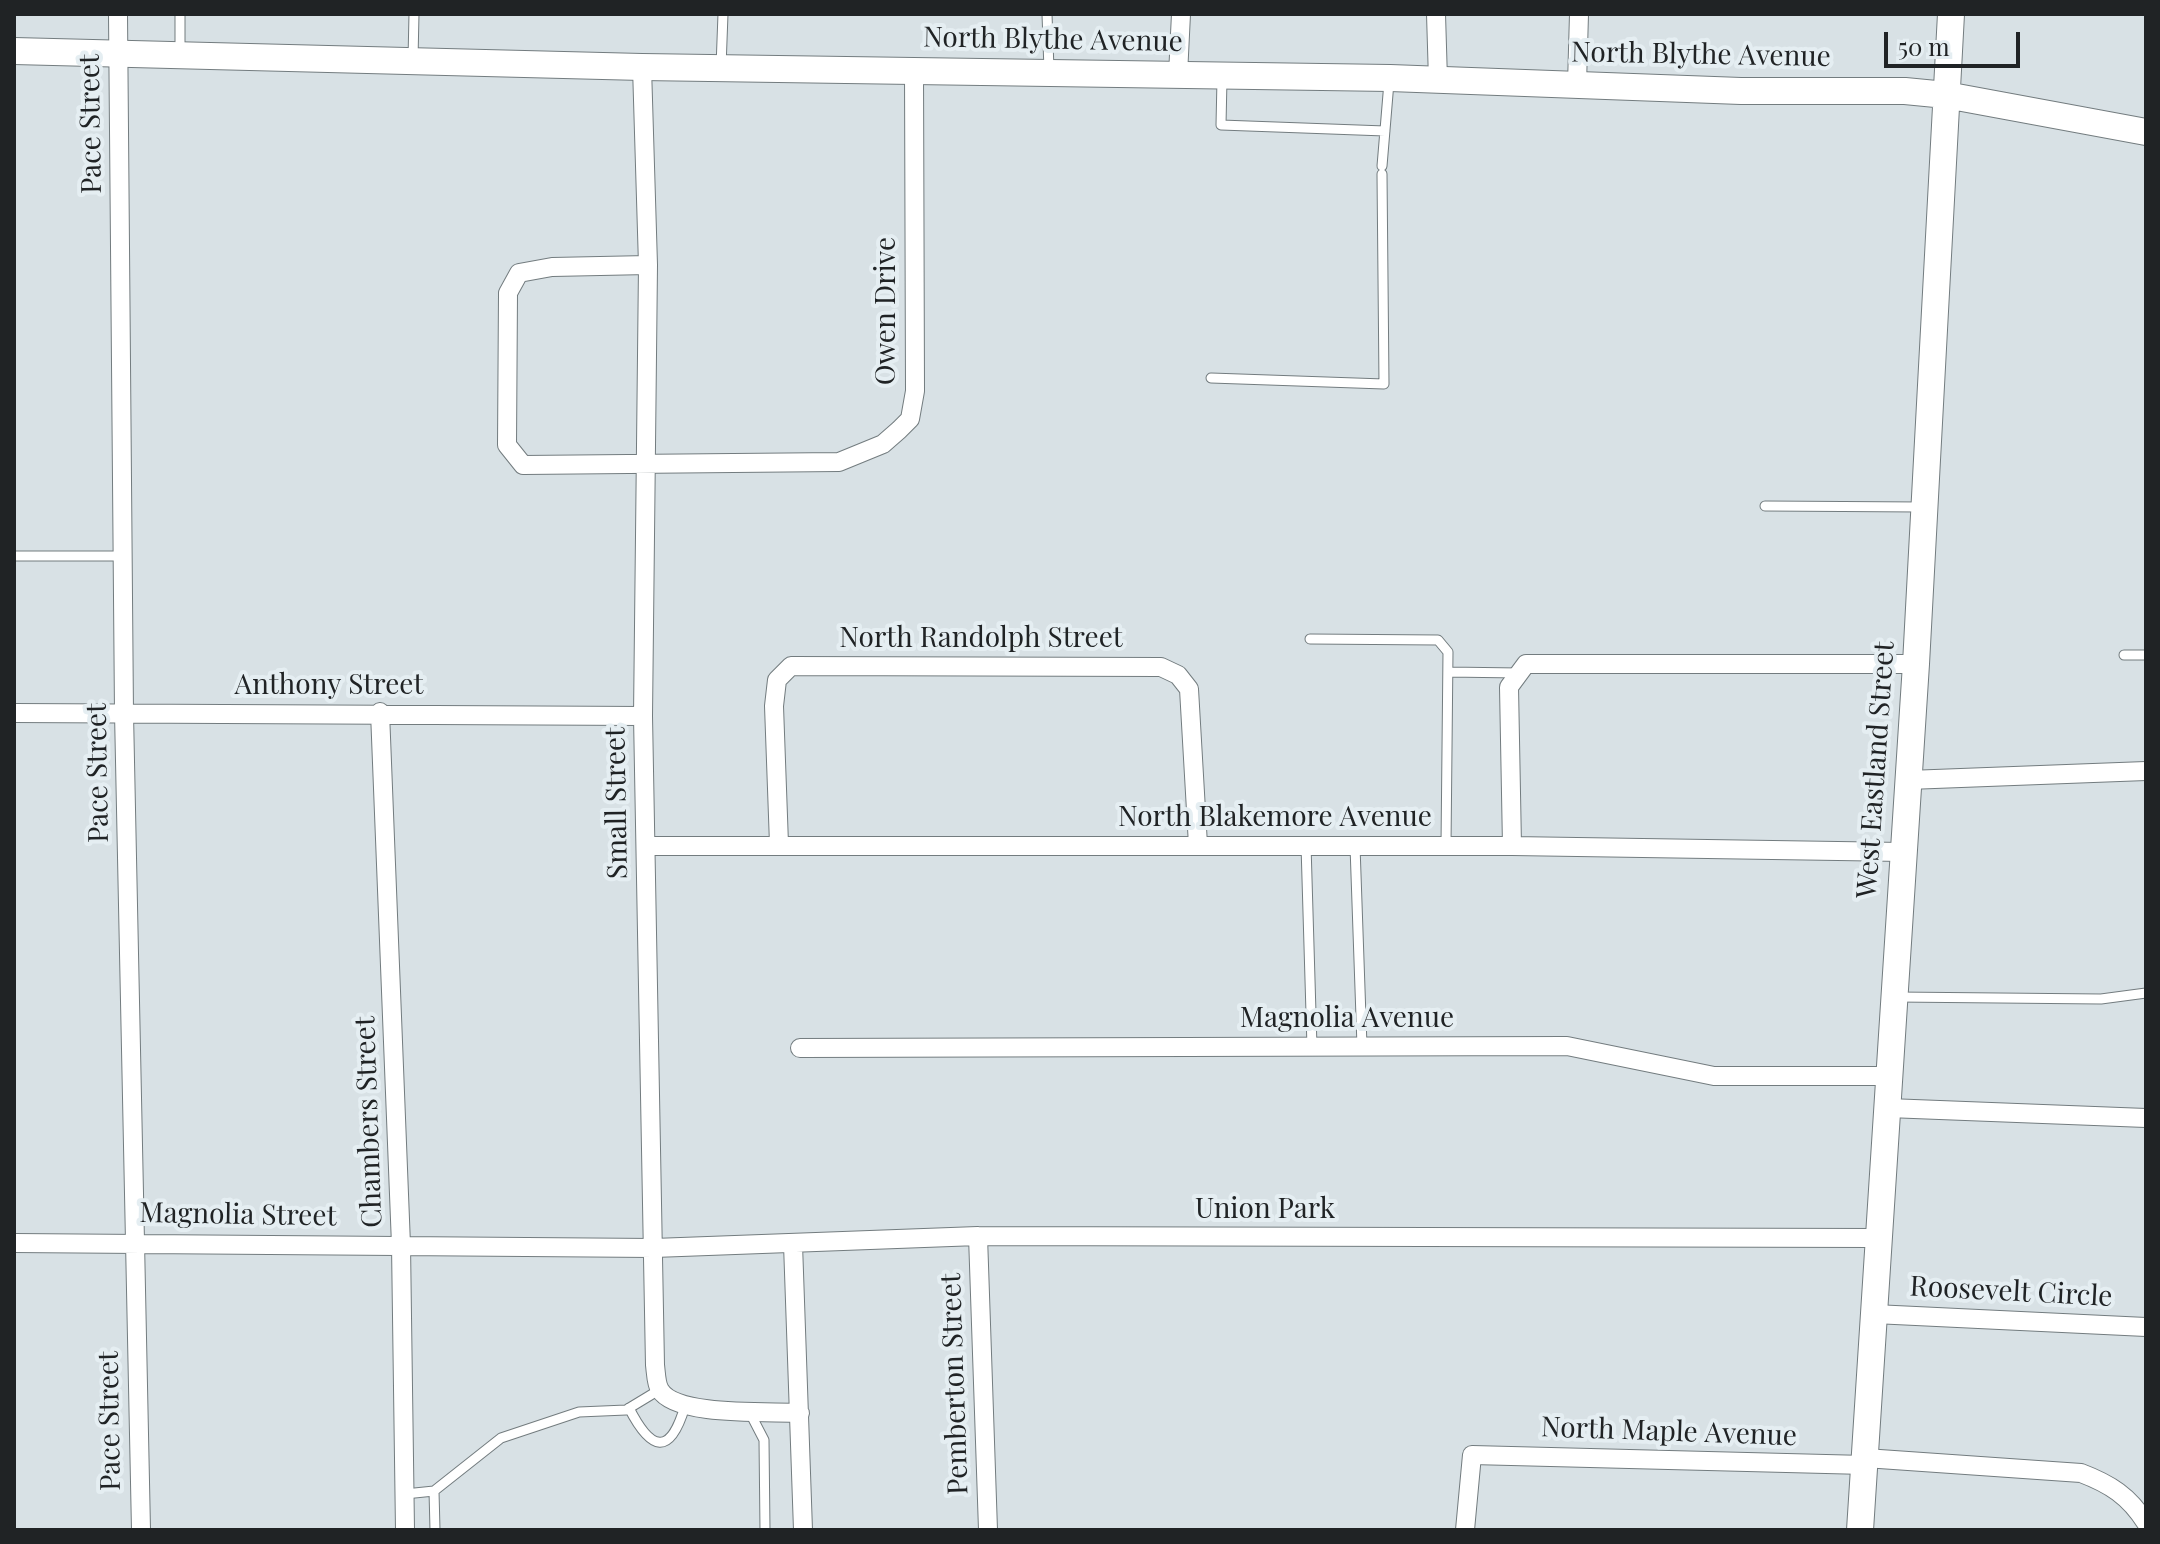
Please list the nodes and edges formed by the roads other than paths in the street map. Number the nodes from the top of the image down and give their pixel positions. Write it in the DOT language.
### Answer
graph roads {
  1 [pos="118,14"];
  2 [pos="180,14"];
  3 [pos="414,14"];
  4 [pos="723,14"];
  5 [pos="1047,14"];
  6 [pos="1181,14"];
  7 [pos="1436,14"];
  8 [pos="1579,14"];
  9 [pos="1951,14"];
  10 [pos="14,51"];
  11 [pos="119,55"];
  12 [pos="180,56"];
  13 [pos="413,62"];
  14 [pos="642,67"];
  15 [pos="721,68"];
  16 [pos="914,70"];
  17 [pos="1049,70"];
  18 [pos="1178,75"];
  19 [pos="1223,75"];
  20 [pos="1390,78"];
  21 [pos="1438,80"];
  22 [pos="1577,84"];
  23 [pos="1946,95"];
  24 [pos="1385,131"];
  25 [pos="2146,132"];
  26 [pos="648,265"];
  27 [pos="1211,378"];
  28 [pos="647,466"];
  29 [pos="1765,506"];
  30 [pos="1924,507"];
  31 [pos="14,556"];
  32 [pos="123,556"];
  33 [pos="1310,639"];
  34 [pos="2124,655"];
  35 [pos="2146,655"];
  36 [pos="1916,664"];
  37 [pos="1448,672"];
  38 [pos="1519,673"];
  39 [pos="380,712"];
  40 [pos="14,713"];
  41 [pos="124,713"];
  42 [pos="643,716"];
  43 [pos="2146,771"];
  44 [pos="1908,780"];
  45 [pos="779,844"];
  46 [pos="1198,845"];
  47 [pos="1306,845"];
  48 [pos="1355,845"];
  49 [pos="1446,845"];
  50 [pos="646,846"];
  51 [pos="1512,846"];
  52 [pos="1903,852"];
  53 [pos="2146,993"];
  54 [pos="1893,997"];
  55 [pos="1362,1046"];
  56 [pos="1312,1047"];
  57 [pos="800,1048"];
  58 [pos="1890,1076"];
  59 [pos="1888,1108"];
  60 [pos="2146,1118"];
  61 [pos="978,1236"];
  62 [pos="1877,1238"];
  63 [pos="134,1242"];
  64 [pos="14,1243"];
  65 [pos="793,1244"];
  66 [pos="401,1245"];
  67 [pos="654,1248"];
  68 [pos="1874,1314"];
  69 [pos="2146,1327"];
  70 [pos="659,1390"];
  71 [pos="685,1406"];
  72 [pos="629,1408"];
  73 [pos="749,1410"];
  74 [pos="800,1413"];
  75 [pos="1865,1462"];
  76 [pos="434,1491"];
  77 [pos="405,1494"];
  78 [pos="2146,1523"];
  79 [pos="141,1530"];
  80 [pos="405,1530"];
  81 [pos="435,1530"];
  82 [pos="765,1530"];
  83 [pos="803,1530"];
  84 [pos="988,1530"];
  85 [pos="1465,1530"];
  86 [pos="1860,1530"];
  1 -- 11 [label="street, Pace Street"];
  2 -- 12 [label="lane"];
  3 -- 13 [label="lane"];
  4 -- 15 [label="lane"];
  5 -- 17 [label="lane"];
  6 -- 18 [label="street"];
  7 -- 21 [label="street"];
  8 -- 22 [label="street"];
  9 -- 23 [label="street, West Eastland Street"];
  10 -- 11 [label="street, North Blythe Avenue"];
  11 -- 12 [label="street, North Blythe Avenue"];
  11 -- 32 [label="street, Pace Street"];
  12 -- 13 [label="street, North Blythe Avenue"];
  13 -- 14 [label="street, North Blythe Avenue"];
  14 -- 15 [label="street, North Blythe Avenue"];
  14 -- 26 [label="street, Small Street"];
  15 -- 16 [label="street, North Blythe Avenue"];
  16 -- 17 [label="street, North Blythe Avenue"];
  16 -- 28 [label="street, Owen Drive"];
  17 -- 18 [label="street, North Blythe Avenue"];
  18 -- 19 [label="street, North Blythe Avenue"];
  19 -- 20 [label="street, North Blythe Avenue"];
  19 -- 24 [label="lane"];
  20 -- 21 [label="street, North Blythe Avenue"];
  20 -- 24 [label="lane"];
  21 -- 22 [label="street, North Blythe Avenue"];
  22 -- 23 [label="street, North Blythe Avenue"];
  23 -- 25 [label="street, North Blythe Avenue"];
  23 -- 30 [label="street, West Eastland Street"];
  24 -- 27 [label="lane"];
  26 -- 28 [label="street, Small Street"];
  26 -- 28 [label="street, Owen Drive"];
  28 -- 42 [label="street, Small Street"];
  29 -- 30 [label="lane"];
  30 -- 36 [label="street, West Eastland Street"];
  31 -- 32 [label="lane"];
  32 -- 41 [label="street, Pace Street"];
  33 -- 37 [label="lane"];
  34 -- 35 [label="lane"];
  36 -- 38 [label="street"];
  36 -- 44 [label="street, West Eastland Street"];
  37 -- 38 [label="lane"];
  37 -- 49 [label="lane"];
  38 -- 51 [label="street"];
  39 -- 41 [label="street, Anthony Street"];
  39 -- 42 [label="street, Anthony Street"];
  39 -- 66 [label="street, Chambers Street"];
  40 -- 41 [label="street, Anthony Street"];
  41 -- 63 [label="street, Pace Street"];
  42 -- 50 [label="street, Small Street"];
  43 -- 44 [label="street"];
  44 -- 52 [label="street, West Eastland Street"];
  45 -- 46 [label="street, North Blakemore Avenue"];
  45 -- 46 [label="street, North Randolph Street"];
  45 -- 50 [label="street, North Blakemore Avenue"];
  46 -- 47 [label="street, North Blakemore Avenue"];
  47 -- 48 [label="street, North Blakemore Avenue"];
  47 -- 56 [label="lane"];
  48 -- 49 [label="street, North Blakemore Avenue"];
  48 -- 55 [label="lane"];
  49 -- 51 [label="street, North Blakemore Avenue"];
  50 -- 67 [label="street, Small Street"];
  51 -- 52 [label="street, North Blakemore Avenue"];
  52 -- 54 [label="street, West Eastland Street"];
  53 -- 54 [label="lane"];
  54 -- 58 [label="street, West Eastland Street"];
  55 -- 56 [label="street, Magnolia Avenue"];
  55 -- 58 [label="street, Magnolia Avenue"];
  56 -- 57 [label="street, Magnolia Avenue"];
  58 -- 59 [label="street, West Eastland Street"];
  59 -- 60 [label="street"];
  59 -- 62 [label="street, West Eastland Street"];
  61 -- 62 [label="street, Union Park"];
  61 -- 65 [label="street, Union Park"];
  61 -- 84 [label="street, Pemberton Street"];
  62 -- 68 [label="street, West Eastland Street"];
  63 -- 64 [label="street, Magnolia Street"];
  63 -- 66 [label="street, Magnolia Street"];
  63 -- 79 [label="street, Pace Street"];
  65 -- 67 [label="street, Union Park"];
  65 -- 74 [label="street"];
  66 -- 67 [label="street, Magnolia Street"];
  66 -- 77 [label="street, Chambers Street"];
  67 -- 70 [label="street, Small Street"];
  68 -- 69 [label="street, Roosevelt Circle"];
  68 -- 75 [label="street, West Eastland Street"];
  70 -- 71 [label="street"];
  70 -- 72 [label="lane"];
  71 -- 72 [label="lane"];
  71 -- 73 [label="street"];
  72 -- 76 [label="lane"];
  73 -- 74 [label="street"];
  73 -- 82 [label="lane"];
  74 -- 83 [label="street"];
  75 -- 78 [label="street, North Maple Avenue"];
  75 -- 85 [label="street, North Maple Avenue"];
  75 -- 86 [label="street, West Eastland Street"];
  76 -- 77 [label="lane"];
  76 -- 81 [label="lane"];
  77 -- 80 [label="street, Chambers Street"];
}
